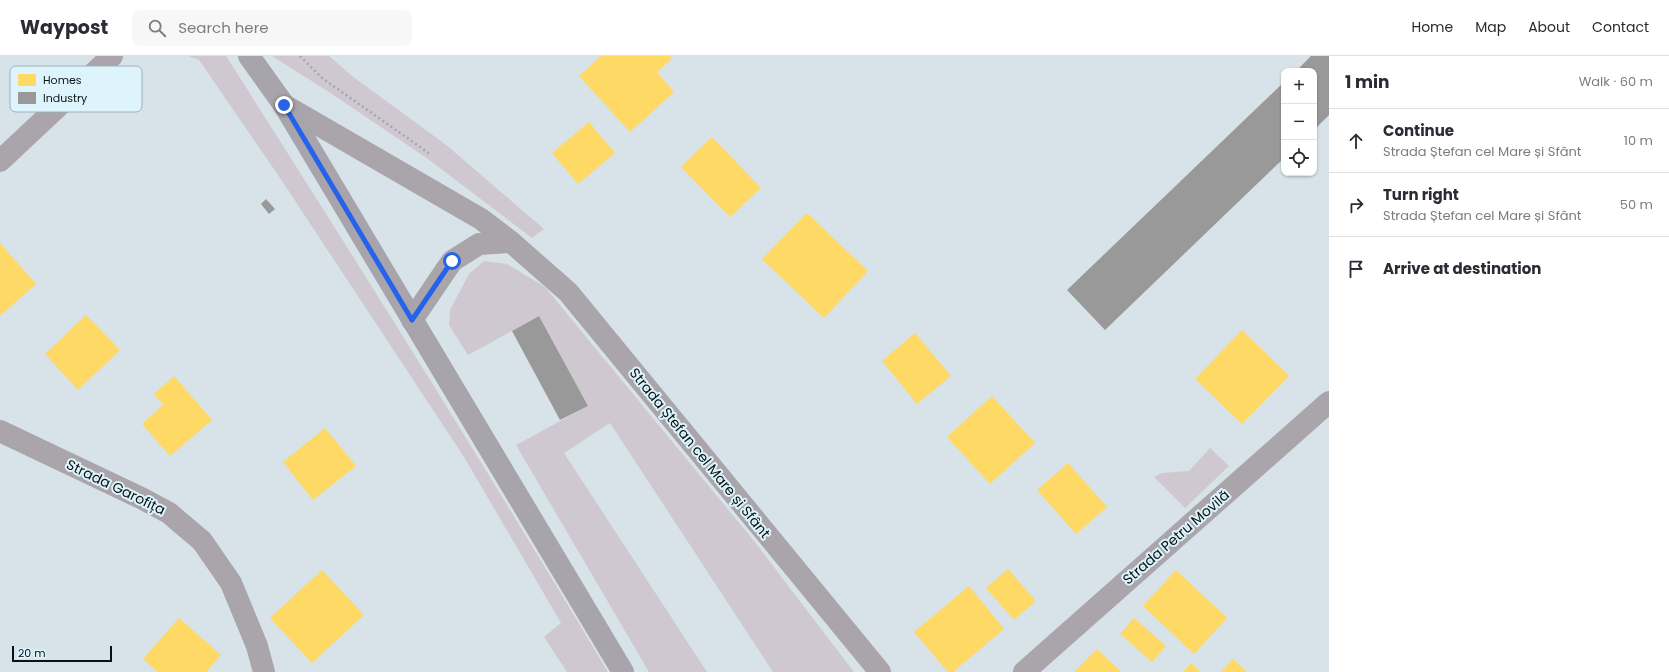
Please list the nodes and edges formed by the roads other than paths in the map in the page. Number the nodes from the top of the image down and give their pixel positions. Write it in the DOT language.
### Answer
graph roads {
  1 [pos="112,56"];
  2 [pos="249,56"];
  3 [pos="101,66"];
  4 [pos="284,105"];
  5 [pos="52,112"];
  6 [pos="0,160"];
  7 [pos="511,242"];
  8 [pos="412,320"];
  9 [pos="1329,402"];
  10 [pos="0,431"];
  11 [pos="264,672"];
  12 [pos="623,672"];
  13 [pos="880,672"];
  14 [pos="1024,672"];
  1 -- 3 [label="street"];
  2 -- 4 [label="main road, Strada Ștefan cel Mare și Sfânt"];
  4 -- 7 [label="street, Strada Ștefan cel Mare și Sfânt"];
  4 -- 8 [label="main road, Strada Ștefan cel Mare și Sfânt"];
  5 -- 6 [label="street"];
  7 -- 8 [label="street"];
  7 -- 13 [label="street, Strada Ștefan cel Mare și Sfânt"];
  8 -- 12 [label="main road, Strada Ștefan cel Mare și Sfânt"];
  9 -- 14 [label="street, Strada Petru Movilă"];
  10 -- 11 [label="street, Strada Garofița"];
}
